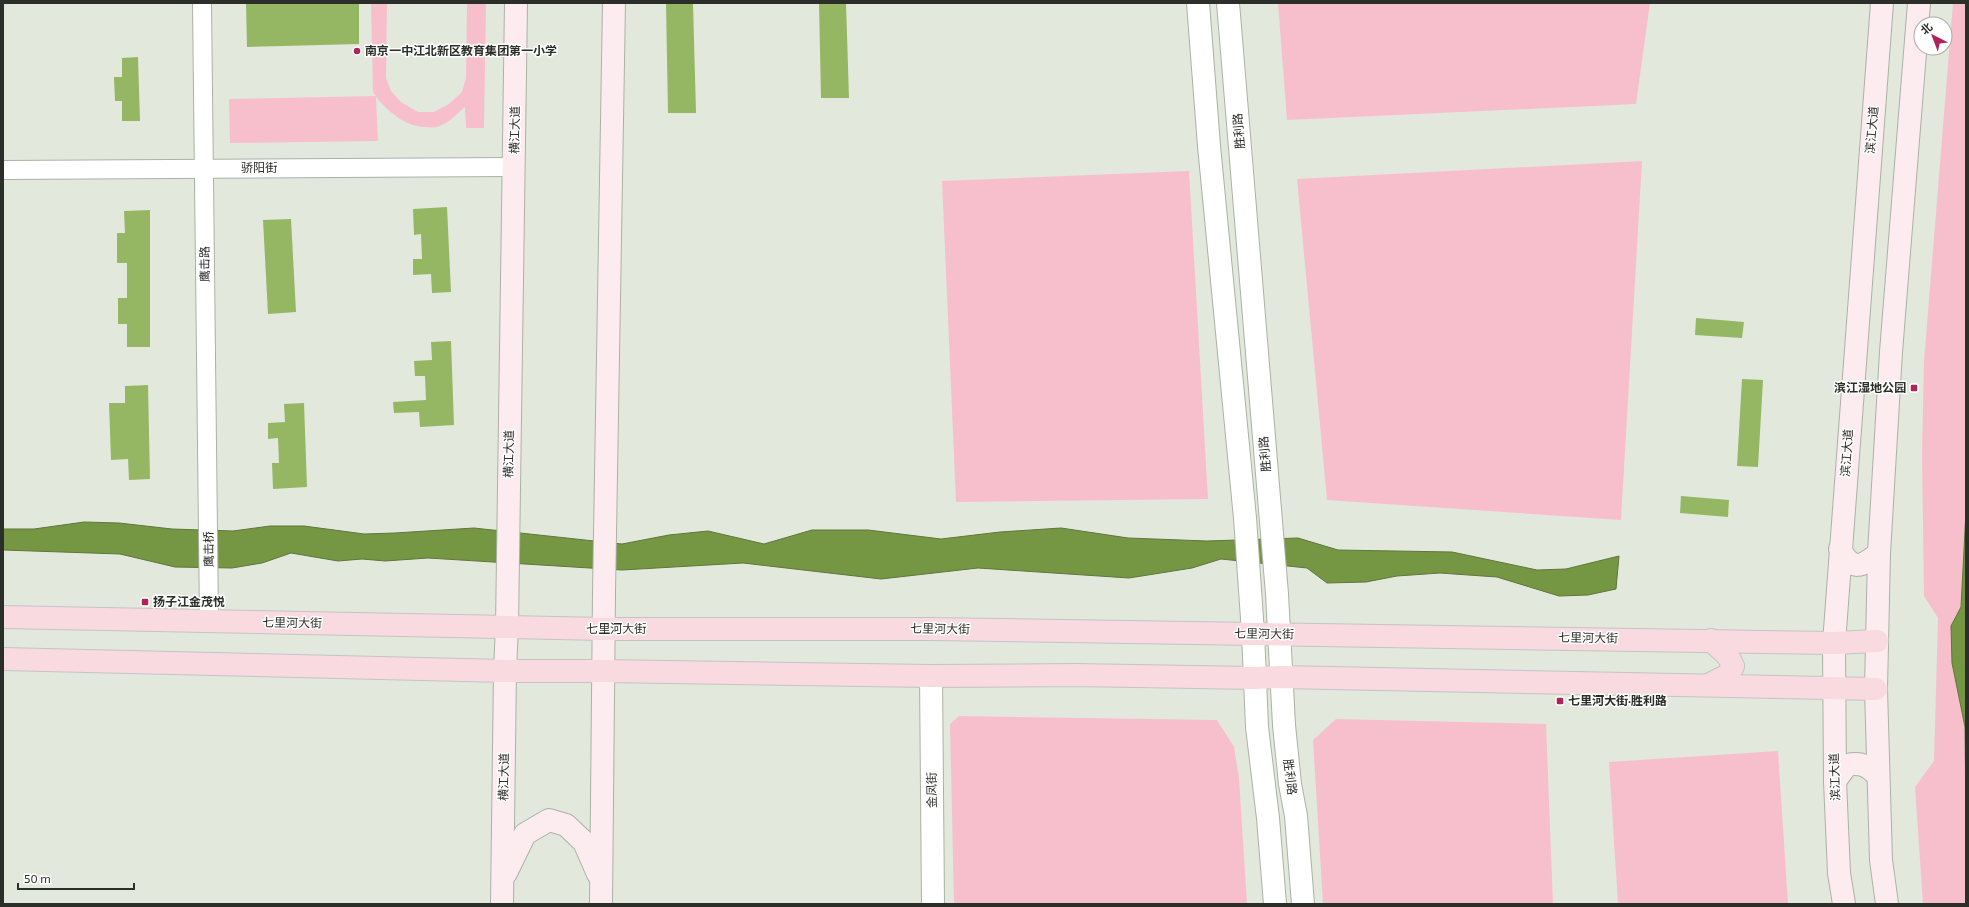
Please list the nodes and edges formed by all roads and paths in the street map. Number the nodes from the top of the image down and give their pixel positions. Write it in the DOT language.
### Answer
graph roads {
  1 [pos="202,3"];
  2 [pos="516,3"];
  3 [pos="614,3"];
  4 [pos="1198,3"];
  5 [pos="1228,3"];
  6 [pos="1882,3"];
  7 [pos="1919,3"];
  8 [pos="514,167"];
  9 [pos="204,169"];
  10 [pos="3,170"];
  11 [pos="208,525"];
  12 [pos="1840,549"];
  13 [pos="1879,552"];
  14 [pos="3,616"];
  15 [pos="209,621"];
  16 [pos="507,626"];
  17 [pos="604,629"];
  18 [pos="1253,634"];
  19 [pos="1279,634"];
  20 [pos="1711,640"];
  21 [pos="1877,641"];
  22 [pos="1834,643"];
  23 [pos="3,659"];
  24 [pos="505,671"];
  25 [pos="604,671"];
  26 [pos="931,676"];
  27 [pos="1282,677"];
  28 [pos="1254,678"];
  29 [pos="1708,685"];
  30 [pos="1833,689"];
  31 [pos="1876,689"];
  32 [pos="1878,776"];
  33 [pos="1835,782"];
  34 [pos="1296,816"];
  35 [pos="1268,818"];
  36 [pos="503,879"];
  37 [pos="601,893"];
  38 [pos="502,904"];
  39 [pos="933,904"];
  40 [pos="1275,904"];
  41 [pos="1303,904"];
  42 [pos="1844,904"];
  43 [pos="1887,904"];
  1 -- 9 [label="street, 鹰击路"];
  2 -- 8 [label="main road, 横江大道"];
  3 -- 17 [label="main road"];
  4 -- 18 [label="street"];
  5 -- 19 [label="street, 胜利路"];
  6 -- 12 [label="main road, 滨江大道"];
  7 -- 13 [label="main road"];
  8 -- 9 [label="street, 骄阳街"];
  8 -- 16 [label="main road, 横江大道"];
  9 -- 10 [label="street, 骄阳街"];
  9 -- 11 [label="street, 鹰击路"];
  11 -- 15 [label="street, 鹰击桥"];
  12 -- 13 [label="main road"];
  12 -- 22 [label="main road, 滨江大道"];
  13 -- 21 [label="main road"];
  14 -- 15 [label="main road, 七里河大街"];
  15 -- 16 [label="main road, 七里河大街"];
  16 -- 17 [label="main road, 七里河大街"];
  16 -- 24 [label="main road, 横江大道"];
  17 -- 18 [label="main road, 七里河大街"];
  17 -- 25 [label="main road"];
  18 -- 19 [label="main road, 七里河大街"];
  18 -- 28 [label="street"];
  19 -- 20 [label="main road, 七里河大街"];
  19 -- 27 [label="street, 胜利路"];
  20 -- 22 [label="main road, 七里河大街"];
  20 -- 29 [label="main road"];
  21 -- 22 [label="main road, 七里河大街"];
  21 -- 31 [label="main road"];
  22 -- 30 [label="main road, 滨江大道"];
  23 -- 24 [label="main road"];
  24 -- 25 [label="main road"];
  24 -- 36 [label="main road, 横江大道"];
  25 -- 26 [label="main road"];
  25 -- 37 [label="main road"];
  26 -- 28 [label="main road"];
  26 -- 39 [label="street, 金凤街"];
  27 -- 28 [label="main road"];
  27 -- 29 [label="main road"];
  27 -- 34 [label="street, 胜利路"];
  28 -- 35 [label="street"];
  29 -- 30 [label="main road"];
  30 -- 31 [label="main road"];
  30 -- 33 [label="main road, 滨江大道"];
  31 -- 32 [label="main road"];
  32 -- 33 [label="main road"];
  32 -- 43 [label="main road"];
  33 -- 42 [label="main road, 滨江大道"];
  34 -- 35 [label="street"];
  34 -- 41 [label="street, 胜利路"];
  35 -- 40 [label="street"];
  36 -- 37 [label="main road"];
  36 -- 38 [label="main road, 横江大道"];
}
